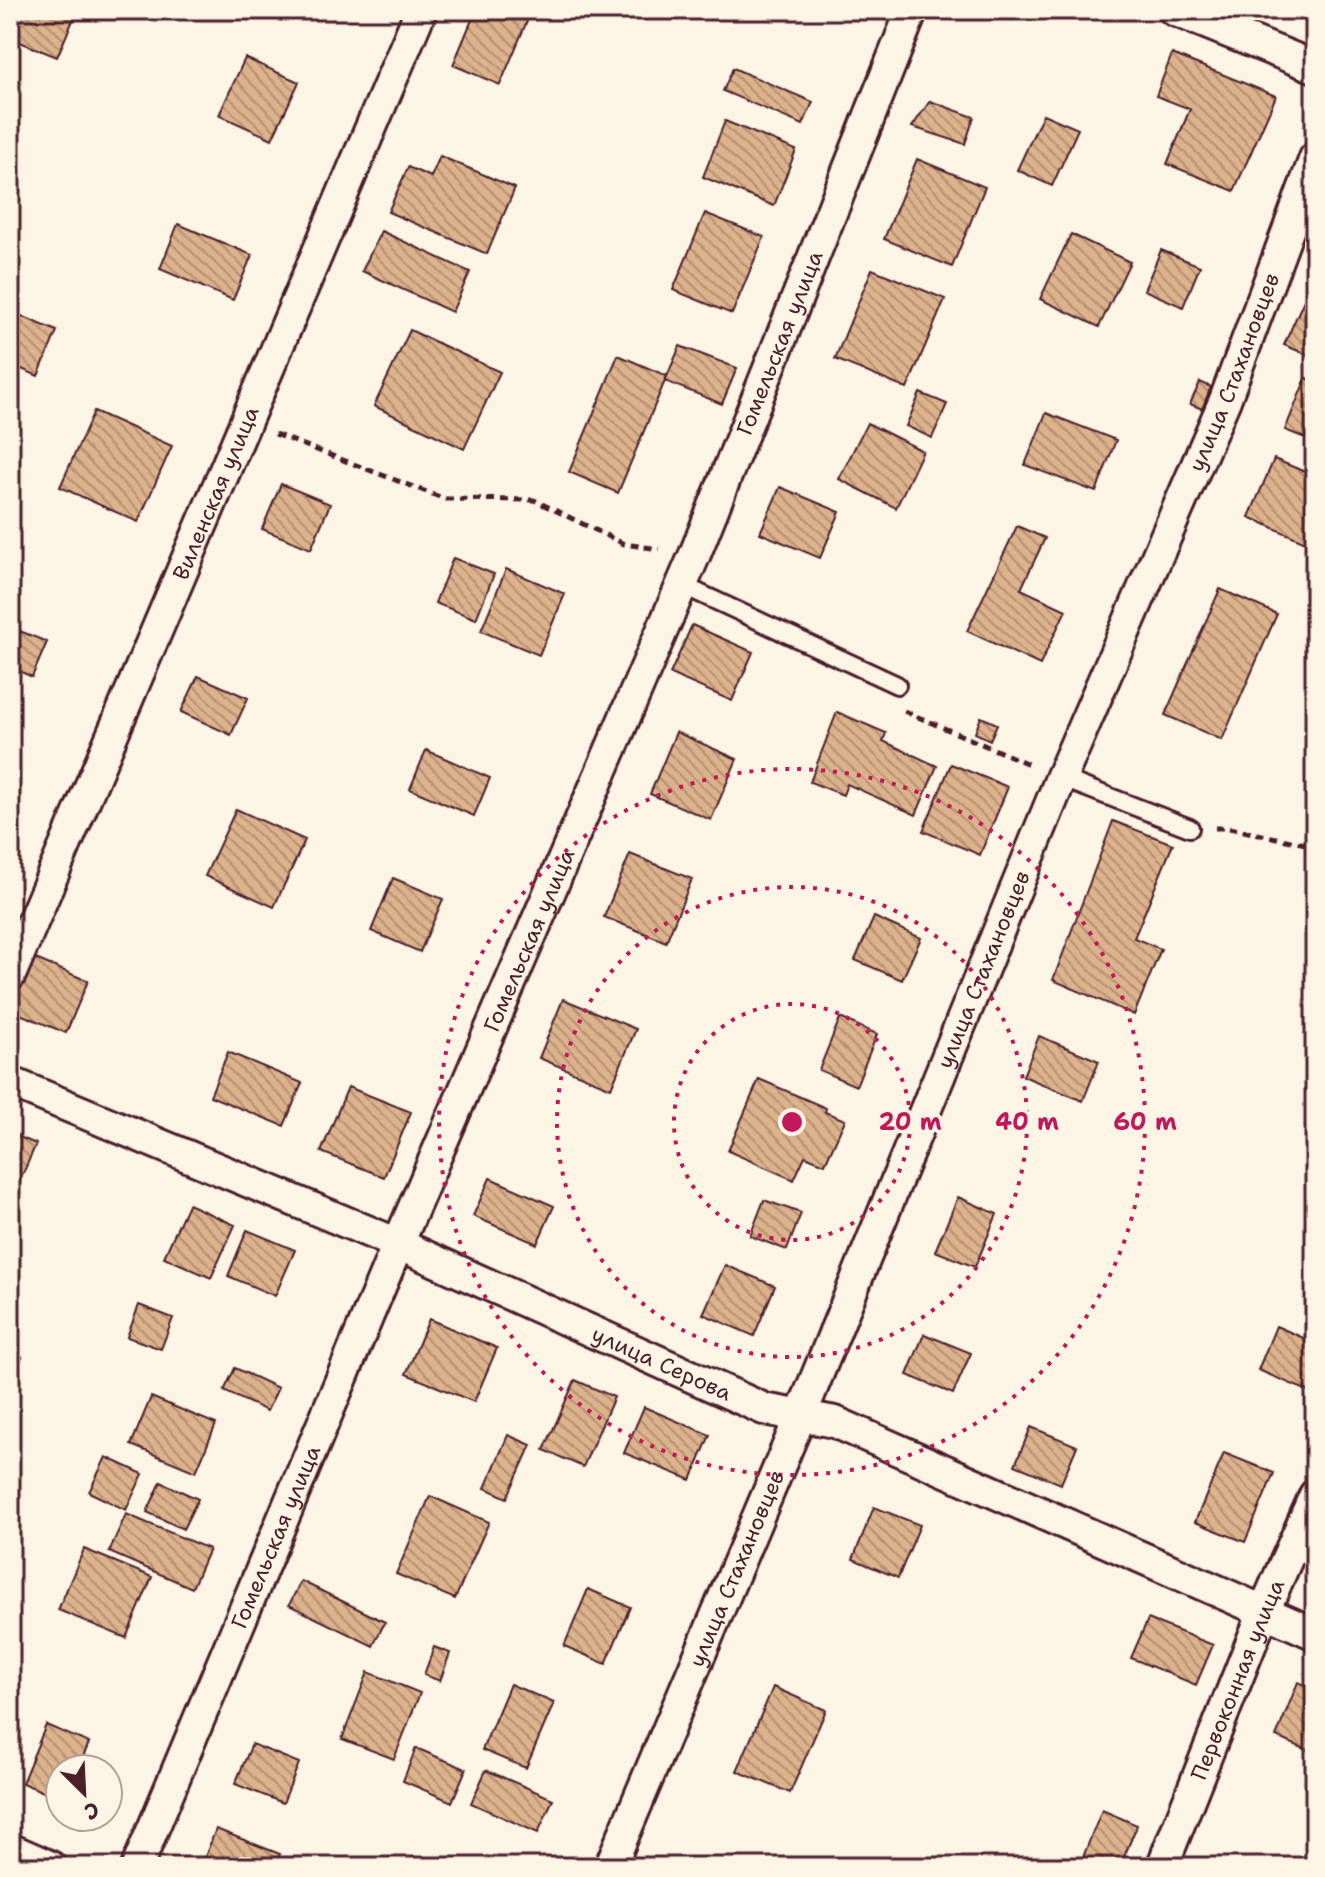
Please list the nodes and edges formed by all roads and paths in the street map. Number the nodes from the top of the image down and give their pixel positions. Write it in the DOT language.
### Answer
graph roads {
  1 [pos="421,10"];
  2 [pos="912,10"];
  3 [pos="1174,10"];
  4 [pos="1315,67"];
  5 [pos="1315,158"];
  6 [pos="245,422"];
  7 [pos="695,554"];
  8 [pos="682,585"];
  9 [pos="897,685"];
  10 [pos="1061,778"];
  11 [pos="1190,828"];
  12 [pos="1315,846"];
  13 [pos="10,975"];
  14 [pos="10,1082"];
  15 [pos="398,1244"];
  16 [pos="801,1415"];
  17 [pos="1315,1495"];
  18 [pos="1264,1611"];
  19 [pos="1315,1634"];
  20 [pos="10,1849"];
  21 [pos="51,1867"];
  22 [pos="137,1867"];
  23 [pos="610,1867"];
  24 [pos="1162,1867"];
  1 -- 6 [label="street, Виленская улица"];
  2 -- 7 [label="street, Гомельская улица"];
  3 -- 4 [label="street"];
  5 -- 10 [label="street, улица Стахановцев"];
  6 -- 7 [label="path"];
  6 -- 13 [label="street, Виленская улица"];
  7 -- 8 [label="street, Гомельская улица"];
  8 -- 9 [label="lane"];
  8 -- 15 [label="street, Гомельская улица"];
  9 -- 10 [label="path"];
  10 -- 11 [label="lane"];
  10 -- 16 [label="street, улица Стахановцев"];
  11 -- 12 [label="path"];
  14 -- 15 [label="street, улица Серова"];
  15 -- 16 [label="street, улица Серова"];
  15 -- 22 [label="street, Гомельская улица"];
  16 -- 18 [label="street, улица Серова"];
  16 -- 23 [label="street, улица Стахановцев"];
  17 -- 18 [label="street, Первоконная улица"];
  18 -- 19 [label="street, улица Серова"];
  18 -- 24 [label="street, Первоконная улица"];
  20 -- 21 [label="street"];
}
